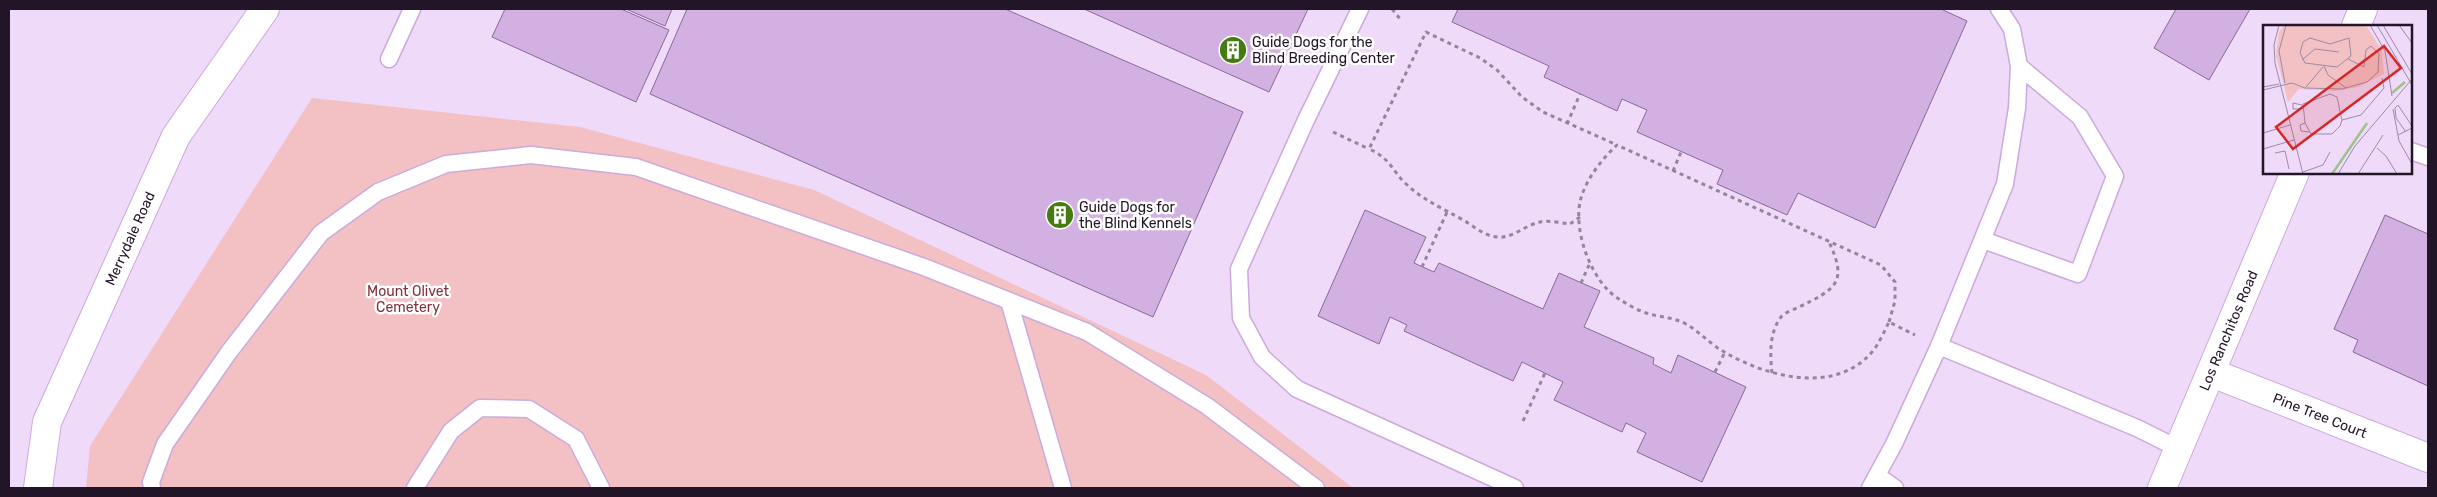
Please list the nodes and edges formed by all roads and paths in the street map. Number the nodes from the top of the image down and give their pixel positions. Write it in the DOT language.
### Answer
graph roads {
  1 [pos="265,9"];
  2 [pos="412,9"];
  3 [pos="1360,9"];
  4 [pos="1392,9"];
  5 [pos="1999,9"];
  6 [pos="2363,9"];
  7 [pos="1401,20"];
  8 [pos="2356,25"];
  9 [pos="389,60"];
  10 [pos="2019,66"];
  11 [pos="1580,94"];
  12 [pos="1567,124"];
  13 [pos="1333,132"];
  14 [pos="1616,145"];
  15 [pos="1370,149"];
  16 [pos="2412,151"];
  17 [pos="1681,152"];
  18 [pos="2428,157"];
  19 [pos="1673,171"];
  20 [pos="2294,174"];
  21 [pos="1447,212"];
  22 [pos="1580,216"];
  23 [pos="1828,240"];
  24 [pos="1984,240"];
  25 [pos="1589,264"];
  26 [pos="1422,267"];
  27 [pos="1581,283"];
  28 [pos="1009,301"];
  29 [pos="1889,322"];
  30 [pos="1917,336"];
  31 [pos="1939,346"];
  32 [pos="1724,352"];
  33 [pos="1715,372"];
  34 [pos="1545,373"];
  35 [pos="1772,373"];
  36 [pos="2212,373"];
  37 [pos="1523,420"];
  38 [pos="2179,449"];
  39 [pos="2428,458"];
  40 [pos="1874,482"];
  41 [pos="38,488"];
  42 [pos="152,488"];
  43 [pos="415,488"];
  44 [pos="601,488"];
  45 [pos="1063,488"];
  46 [pos="1316,488"];
  47 [pos="1516,488"];
  48 [pos="1894,488"];
  49 [pos="2162,488"];
  1 -- 41 [label="street, Merrydale Road"];
  2 -- 9 [label="lane"];
  3 -- 47 [label="lane"];
  4 -- 7 [label="path"];
  5 -- 10 [label="lane"];
  6 -- 8 [label="street"];
  10 -- 24 [label="lane"];
  10 -- 24 [label="lane"];
  11 -- 12 [label="path"];
  12 -- 14 [label="path"];
  12 -- 15 [label="path"];
  13 -- 15 [label="path"];
  14 -- 19 [label="path"];
  14 -- 22 [label="path"];
  15 -- 21 [label="path"];
  16 -- 18 [label="lane"];
  17 -- 19 [label="path"];
  19 -- 23 [label="path"];
  20 -- 36 [label="street, Los Ranchitos Road"];
  21 -- 22 [label="path"];
  21 -- 26 [label="path"];
  22 -- 25 [label="path"];
  23 -- 29 [label="path"];
  23 -- 35 [label="path"];
  24 -- 31 [label="lane"];
  25 -- 27 [label="path"];
  25 -- 32 [label="path"];
  28 -- 42 [label="lane"];
  28 -- 45 [label="lane"];
  28 -- 46 [label="lane"];
  29 -- 30 [label="path"];
  29 -- 35 [label="path"];
  31 -- 38 [label="lane"];
  31 -- 40 [label="lane"];
  32 -- 33 [label="path"];
  32 -- 35 [label="path"];
  34 -- 37 [label="path"];
  36 -- 38 [label="street, Los Ranchitos Road"];
  36 -- 39 [label="street, Pine Tree Court"];
  38 -- 49 [label="street, Los Ranchitos Road"];
  40 -- 48 [label="lane"];
  43 -- 44 [label="lane"];
}
